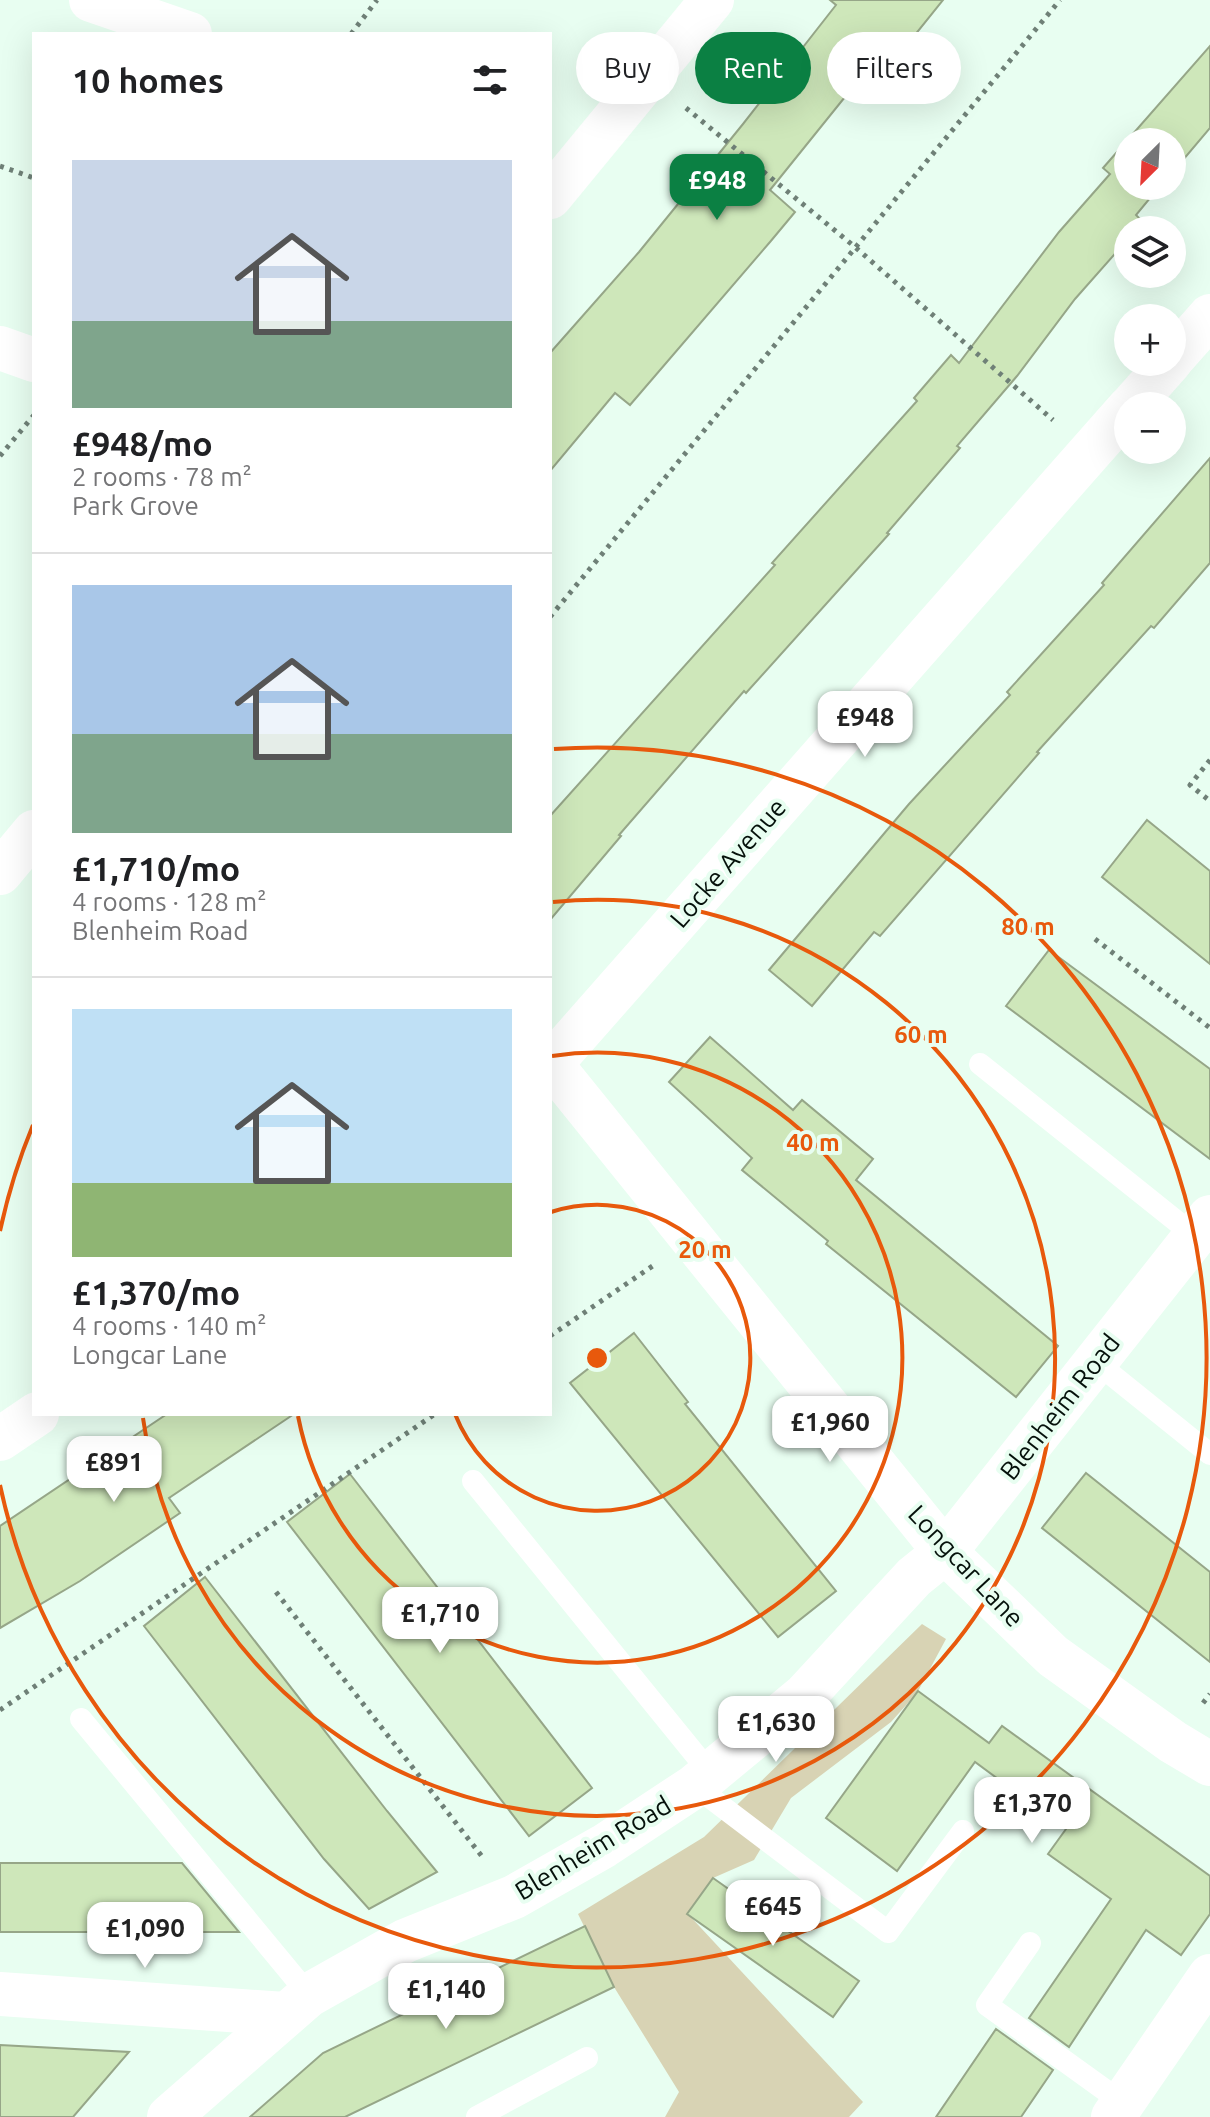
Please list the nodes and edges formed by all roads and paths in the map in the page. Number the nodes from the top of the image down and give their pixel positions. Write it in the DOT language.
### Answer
graph roads {
  1 [pos="91,0"];
  2 [pos="377,0"];
  3 [pos="712,0"];
  4 [pos="1060,0"];
  5 [pos="184,32"];
  6 [pos="353,32"];
  7 [pos="679,41"];
  8 [pos="679,103"];
  9 [pos="627,104"];
  10 [pos="0,166"];
  11 [pos="32,177"];
  12 [pos="552,195"];
  13 [pos="855,247"];
  14 [pos="1210,316"];
  15 [pos="1186,344"];
  16 [pos="0,348"];
  17 [pos="32,359"];
  18 [pos="1158,376"];
  19 [pos="1144,392"];
  20 [pos="32,417"];
  21 [pos="1114,426"];
  22 [pos="1090,453"];
  23 [pos="0,456"];
  24 [pos="552,615"];
  25 [pos="1210,760"];
  26 [pos="1210,801"];
  27 [pos="32,834"];
  28 [pos="0,873"];
  29 [pos="1095,939"];
  30 [pos="1210,1028"];
  31 [pos="552,1062"];
  32 [pos="980,1064"];
  33 [pos="552,1066"];
  34 [pos="1203,1226"];
  35 [pos="691,1240"];
  36 [pos="552,1335"];
  37 [pos="1097,1363"];
  38 [pos="34,1416"];
  39 [pos="432,1416"];
  40 [pos="0,1439"];
  41 [pos="1210,1454"];
  42 [pos="473,1481"];
  43 [pos="945,1552"];
  44 [pos="276,1592"];
  45 [pos="0,1710"];
  46 [pos="81,1719"];
  47 [pos="1208,1759"];
  48 [pos="703,1780"];
  49 [pos="963,1831"];
  50 [pos="514,1897"];
  51 [pos="1030,1943"];
  52 [pos="0,1994"];
  53 [pos="1204,1999"];
  54 [pos="297,2004"];
  55 [pos="587,2058"];
  56 [pos="1118,2110"];
  57 [pos="169,2117"];
  58 [pos="477,2117"];
  1 -- 5 [label="street"];
  2 -- 6 [label="path"];
  3 -- 7 [label="street"];
  4 -- 13 [label="path"];
  8 -- 13 [label="path"];
  9 -- 12 [label="street"];
  10 -- 11 [label="path"];
  13 -- 22 [label="path"];
  13 -- 24 [label="path"];
  14 -- 15 [label="street, Locke Avenue"];
  16 -- 17 [label="street"];
  18 -- 19 [label="street, Locke Avenue"];
  20 -- 23 [label="path"];
  21 -- 22 [label="street, Locke Avenue"];
  22 -- 31 [label="street, Locke Avenue"];
  25 -- 26 [label="path"];
  27 -- 28 [label="street"];
  29 -- 30 [label="path"];
  32 -- 34 [label="lane"];
  33 -- 35 [label="street, Longcar Lane"];
  34 -- 37 [label="street, Blenheim Road"];
  35 -- 36 [label="path"];
  35 -- 43 [label="street, Longcar Lane"];
  37 -- 41 [label="lane"];
  37 -- 43 [label="street, Blenheim Road"];
  38 -- 40 [label="street"];
  39 -- 45 [label="path"];
  42 -- 48 [label="lane"];
  43 -- 47 [label="street, Longcar Lane"];
  43 -- 48 [label="street, Blenheim Road"];
  44 -- 50 [label="path"];
  46 -- 54 [label="lane"];
  48 -- 49 [label="lane"];
  48 -- 50 [label="street, Blenheim Road"];
  50 -- 54 [label="street, Blenheim Road"];
  51 -- 56 [label="lane"];
  52 -- 54 [label="street"];
  53 -- 56 [label="street"];
  54 -- 57 [label="street, Blenheim Road"];
  55 -- 58 [label="lane"];
}
